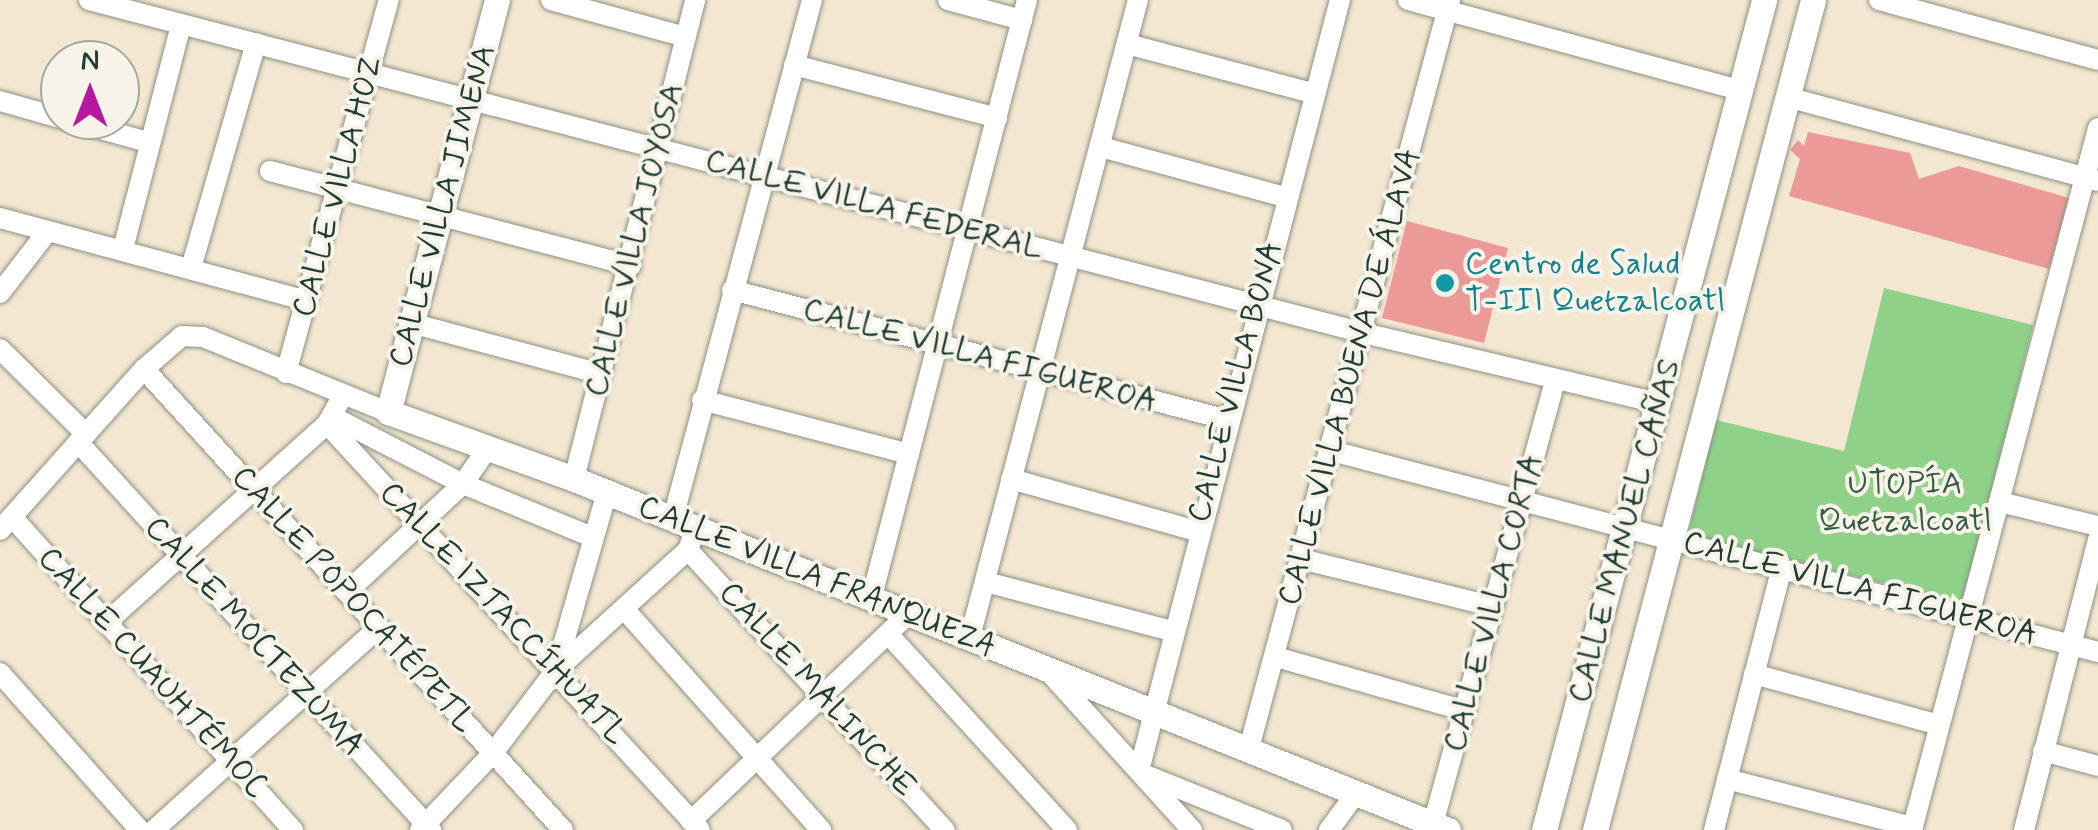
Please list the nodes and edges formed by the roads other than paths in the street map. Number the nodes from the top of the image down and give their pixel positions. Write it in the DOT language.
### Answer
graph roads {
  1 [pos="89,0"];
  2 [pos="388,0"];
  3 [pos="497,0"];
  4 [pos="551,0"];
  5 [pos="695,0"];
  6 [pos="812,0"];
  7 [pos="948,0"];
  8 [pos="1138,0"];
  9 [pos="1340,0"];
  10 [pos="1408,0"];
  11 [pos="1764,0"];
  12 [pos="1813,0"];
  13 [pos="1880,0"];
  14 [pos="1448,5"];
  15 [pos="1928,6"];
  16 [pos="1025,10"];
  17 [pos="181,24"];
  18 [pos="685,38"];
  19 [pos="256,43"];
  20 [pos="1127,44"];
  21 [pos="2098,60"];
  22 [pos="794,65"];
  23 [pos="370,72"];
  24 [pos="1743,91"];
  25 [pos="1313,93"];
  26 [pos="1787,97"];
  27 [pos="471,98"];
  28 [pos="0,101"];
  29 [pos="40,112"];
  30 [pos="997,118"];
  31 [pos="2098,128"];
  32 [pos="140,140"];
  33 [pos="148,142"];
  34 [pos="659,148"];
  35 [pos="1101,148"];
  36 [pos="270,170"];
  37 [pos="762,175"];
  38 [pos="2091,180"];
  39 [pos="340,189"];
  40 [pos="1285,197"];
  41 [pos="437,217"];
  42 [pos="0,218"];
  43 [pos="970,230"];
  44 [pos="48,232"];
  45 [pos="123,249"];
  46 [pos="1071,257"];
  47 [pos="631,266"];
  48 [pos="191,268"];
  49 [pos="732,290"];
  50 [pos="0,294"];
  51 [pos="307,301"];
  52 [pos="1259,306"];
  53 [pos="411,323"];
  54 [pos="1364,333"];
  55 [pos="936,346"];
  56 [pos="0,348"];
  57 [pos="144,369"];
  58 [pos="1039,372"];
  59 [pos="286,373"];
  60 [pos="601,374"];
  61 [pos="1555,382"];
  62 [pos="343,395"];
  63 [pos="702,400"];
  64 [pos="1661,404"];
  65 [pos="388,412"];
  66 [pos="1228,420"];
  67 [pos="330,421"];
  68 [pos="82,438"];
  69 [pos="487,450"];
  70 [pos="1332,451"];
  71 [pos="909,454"];
  72 [pos="574,479"];
  73 [pos="1011,480"];
  74 [pos="463,484"];
  75 [pos="252,490"];
  76 [pos="607,492"];
  77 [pos="1522,497"];
  78 [pos="2000,502"];
  79 [pos="6,524"];
  80 [pos="420,524"];
  81 [pos="2098,526"];
  82 [pos="1625,527"];
  83 [pos="1196,530"];
  84 [pos="686,532"];
  85 [pos="590,536"];
  86 [pos="1668,538"];
  87 [pos="2098,539"];
  88 [pos="182,558"];
  89 [pos="1301,559"];
  90 [pos="1782,568"];
  91 [pos="986,582"];
  92 [pos="347,592"];
  93 [pos="871,600"];
  94 [pos="1492,606"];
  95 [pos="626,610"];
  96 [pos="907,615"];
  97 [pos="1970,618"];
  98 [pos="107,622"];
  99 [pos="378,628"];
  100 [pos="1171,631"];
  101 [pos="889,635"];
  102 [pos="970,637"];
  103 [pos="2069,644"];
  104 [pos="2098,652"];
  105 [pos="1276,656"];
  106 [pos="556,670"];
  107 [pos="1048,670"];
  108 [pos="0,673"];
  109 [pos="1754,674"];
  110 [pos="307,693"];
  111 [pos="824,700"];
  112 [pos="1465,711"];
  113 [pos="1149,713"];
  114 [pos="1940,726"];
  115 [pos="2043,751"];
  116 [pos="1248,752"];
  117 [pos="493,753"];
  118 [pos="231,760"];
  119 [pos="757,760"];
  120 [pos="2098,766"];
  121 [pos="1144,771"];
  122 [pos="1727,779"];
  123 [pos="1354,796"];
  124 [pos="695,825"];
  125 [pos="1441,827"];
  126 [pos="1912,828"];
  127 [pos="426,829"];
  128 [pos="140,830"];
  129 [pos="154,830"];
  130 [pos="293,830"];
  131 [pos="563,830"];
  132 [pos="820,830"];
  133 [pos="945,830"];
  134 [pos="1067,830"];
  135 [pos="1192,830"];
  136 [pos="1282,830"];
  137 [pos="1329,830"];
  138 [pos="1544,830"];
  139 [pos="1595,830"];
  140 [pos="1714,830"];
  141 [pos="2024,830"];
  1 -- 17 [label="street, CALLE VILLA FEDERAL"];
  2 -- 23 [label="street, CALLE VILLA HOZ"];
  3 -- 27 [label="street, CALLE VILLA JIMENA"];
  4 -- 18 [label="street"];
  5 -- 18 [label="street, CALLE VILLA JOYOSA"];
  6 -- 22 [label="street"];
  7 -- 16 [label="street"];
  8 -- 20 [label="street"];
  9 -- 25 [label="street, CALLE VILLA BONA"];
  10 -- 14 [label="street"];
  11 -- 24 [label="street, CALLE MANUEL CAÑAS"];
  12 -- 26 [label="street, CALLE MANUEL CAÑAS"];
  13 -- 15 [label="street"];
  14 -- 24 [label="street"];
  14 -- 54 [label="street, CALLE VILLA BUENA DE ÁLAVA"];
  15 -- 21 [label="street"];
  16 -- 30 [label="street"];
  17 -- 19 [label="street, CALLE VILLA FEDERAL"];
  17 -- 33 [label="street"];
  18 -- 34 [label="street, CALLE VILLA JOYOSA"];
  19 -- 23 [label="street, CALLE VILLA FEDERAL"];
  19 -- 48 [label="street"];
  20 -- 25 [label="street"];
  20 -- 35 [label="street"];
  22 -- 30 [label="street"];
  22 -- 37 [label="street"];
  23 -- 27 [label="street, CALLE VILLA FEDERAL"];
  23 -- 39 [label="street, CALLE VILLA HOZ"];
  24 -- 64 [label="street, CALLE MANUEL CAÑAS"];
  25 -- 40 [label="street, CALLE VILLA BONA"];
  26 -- 38 [label="street"];
  26 -- 86 [label="street, CALLE MANUEL CAÑAS"];
  27 -- 34 [label="street, CALLE VILLA FEDERAL"];
  27 -- 41 [label="street, CALLE VILLA JIMENA"];
  28 -- 29 [label="street"];
  30 -- 43 [label="street"];
  31 -- 38 [label="street"];
  32 -- 33 [label="street"];
  33 -- 45 [label="street"];
  34 -- 37 [label="street, CALLE VILLA FEDERAL"];
  34 -- 47 [label="street, CALLE VILLA JOYOSA"];
  35 -- 40 [label="street"];
  35 -- 46 [label="street"];
  36 -- 39 [label="street"];
  37 -- 43 [label="street, CALLE VILLA FEDERAL"];
  37 -- 49 [label="street"];
  38 -- 78 [label="street"];
  39 -- 41 [label="street"];
  39 -- 51 [label="street, CALLE VILLA HOZ"];
  40 -- 52 [label="street, CALLE VILLA BONA"];
  41 -- 47 [label="street"];
  41 -- 53 [label="street, CALLE VILLA JIMENA"];
  42 -- 44 [label="street"];
  43 -- 46 [label="street, CALLE VILLA FEDERAL"];
  43 -- 55 [label="street"];
  44 -- 45 [label="street"];
  44 -- 50 [label="street"];
  45 -- 48 [label="street"];
  46 -- 52 [label="street, CALLE VILLA FEDERAL"];
  46 -- 58 [label="street"];
  47 -- 60 [label="street, CALLE VILLA JOYOSA"];
  48 -- 51 [label="street"];
  49 -- 55 [label="street, CALLE VILLA FIGUEROA"];
  49 -- 63 [label="street"];
  51 -- 59 [label="street, CALLE VILLA HOZ"];
  52 -- 54 [label="street, CALLE VILLA FEDERAL"];
  52 -- 66 [label="street, CALLE VILLA BONA"];
  53 -- 60 [label="street"];
  53 -- 65 [label="street, CALLE VILLA JIMENA"];
  54 -- 61 [label="street, CALLE VILLA FEDERAL"];
  54 -- 70 [label="street, CALLE VILLA BUENA DE ÁLAVA"];
  55 -- 58 [label="street, CALLE VILLA FIGUEROA"];
  55 -- 71 [label="street"];
  56 -- 68 [label="street, CALLE MOCTEZUMA"];
  57 -- 59 [label="street, CALLE VILLA FRANQUEZA"];
  57 -- 68 [label="street"];
  57 -- 75 [label="street, CALLE POPOCATÉPETL"];
  58 -- 66 [label="street, CALLE VILLA FIGUEROA"];
  58 -- 73 [label="street"];
  59 -- 62 [label="street, CALLE VILLA FRANQUEZA"];
  60 -- 72 [label="street, CALLE VILLA JOYOSA"];
  61 -- 64 [label="street, CALLE VILLA FEDERAL"];
  61 -- 77 [label="street, CALLE VILLA CORTA"];
  62 -- 65 [label="street, CALLE VILLA FRANQUEZA"];
  62 -- 67 [label="street"];
  63 -- 71 [label="street"];
  63 -- 84 [label="street"];
  64 -- 82 [label="street, CALLE MANUEL CAÑAS"];
  65 -- 69 [label="street, CALLE VILLA FRANQUEZA"];
  66 -- 83 [label="street, CALLE VILLA BONA"];
  67 -- 74 [label="street"];
  67 -- 75 [label="street"];
  67 -- 80 [label="street, CALLE IZTACCÍHUATL"];
  68 -- 79 [label="street"];
  68 -- 88 [label="street, CALLE MOCTEZUMA"];
  69 -- 72 [label="street, CALLE VILLA FRANQUEZA"];
  69 -- 74 [label="street"];
  70 -- 77 [label="street, CALLE VILLA FIGUEROA"];
  70 -- 89 [label="street, CALLE VILLA BUENA DE ÁLAVA"];
  71 -- 93 [label="street"];
  72 -- 76 [label="street, CALLE VILLA FRANQUEZA"];
  73 -- 83 [label="street"];
  73 -- 91 [label="street"];
  74 -- 80 [label="street"];
  74 -- 85 [label="street"];
  75 -- 88 [label="street"];
  75 -- 92 [label="street, CALLE POPOCATÉPETL"];
  76 -- 84 [label="street, CALLE VILLA FRANQUEZA"];
  76 -- 85 [label="street"];
  77 -- 82 [label="street, CALLE VILLA FIGUEROA"];
  77 -- 94 [label="street, CALLE VILLA CORTA"];
  78 -- 81 [label="street"];
  78 -- 97 [label="street"];
  79 -- 98 [label="street, CALLE CUAUHTÉMOC"];
  80 -- 92 [label="street"];
  80 -- 106 [label="street, CALLE IZTACCÍHUATL"];
  82 -- 86 [label="street, CALLE VILLA FIGUEROA"];
  82 -- 138 [label="street, CALLE MANUEL CAÑAS"];
  83 -- 100 [label="street, CALLE VILLA BONA"];
  84 -- 93 [label="street, CALLE VILLA FRANQUEZA"];
  84 -- 95 [label="street"];
  84 -- 111 [label="street, CALLE MALINCHE"];
  85 -- 106 [label="street"];
  86 -- 90 [label="street, CALLE VILLA FIGUEROA"];
  86 -- 139 [label="street, CALLE MANUEL CAÑAS"];
  87 -- 103 [label="street"];
  88 -- 98 [label="street"];
  88 -- 110 [label="street, CALLE MOCTEZUMA"];
  89 -- 94 [label="street"];
  89 -- 105 [label="street, CALLE VILLA BUENA DE ÁLAVA"];
  90 -- 97 [label="street, CALLE VILLA FIGUEROA"];
  90 -- 109 [label="street"];
  91 -- 100 [label="street"];
  91 -- 102 [label="street"];
  92 -- 99 [label="street, CALLE POPOCATÉPETL"];
  93 -- 96 [label="street, CALLE VILLA FRANQUEZA"];
  94 -- 112 [label="street, CALLE VILLA CORTA"];
  95 -- 106 [label="street"];
  95 -- 119 [label="street"];
  96 -- 101 [label="street"];
  96 -- 102 [label="street, CALLE VILLA FRANQUEZA"];
  97 -- 103 [label="street, CALLE VILLA FIGUEROA"];
  97 -- 114 [label="street"];
  98 -- 118 [label="street, CALLE CUAUHTÉMOC"];
  99 -- 110 [label="street"];
  99 -- 117 [label="street, CALLE POPOCATÉPETL"];
  100 -- 113 [label="street, CALLE VILLA BONA"];
  101 -- 111 [label="street"];
  101 -- 134 [label="street"];
  102 -- 107 [label="street, CALLE VILLA FRANQUEZA"];
  103 -- 104 [label="street, CALLE VILLA FIGUEROA"];
  103 -- 115 [label="street"];
  105 -- 112 [label="street"];
  105 -- 116 [label="street, CALLE VILLA BUENA DE ÁLAVA"];
  106 -- 117 [label="street"];
  106 -- 124 [label="street, CALLE IZTACCÍHUATL"];
  107 -- 113 [label="street, CALLE VILLA FRANQUEZA"];
  107 -- 121 [label="street"];
  108 -- 128 [label="street"];
  109 -- 114 [label="street"];
  109 -- 122 [label="street"];
  110 -- 118 [label="street"];
  110 -- 127 [label="street, CALLE MOCTEZUMA"];
  111 -- 119 [label="street"];
  111 -- 133 [label="street, CALLE MALINCHE"];
  112 -- 125 [label="street, CALLE VILLA CORTA"];
  113 -- 116 [label="street, CALLE VILLA FRANQUEZA"];
  113 -- 121 [label="street, CALLE VILLA BONA"];
  114 -- 126 [label="street"];
  115 -- 120 [label="street"];
  115 -- 141 [label="street"];
  116 -- 123 [label="street, CALLE VILLA FRANQUEZA"];
  117 -- 127 [label="street"];
  117 -- 131 [label="street, CALLE POPOCATÉPETL"];
  118 -- 129 [label="street"];
  118 -- 130 [label="street, CALLE CUAUHTÉMOC"];
  119 -- 124 [label="street"];
  119 -- 132 [label="street"];
  121 -- 135 [label="street"];
  121 -- 136 [label="street"];
  122 -- 126 [label="street"];
  122 -- 140 [label="street"];
  123 -- 125 [label="street, CALLE VILLA FRANQUEZA"];
  123 -- 137 [label="street"];
}
